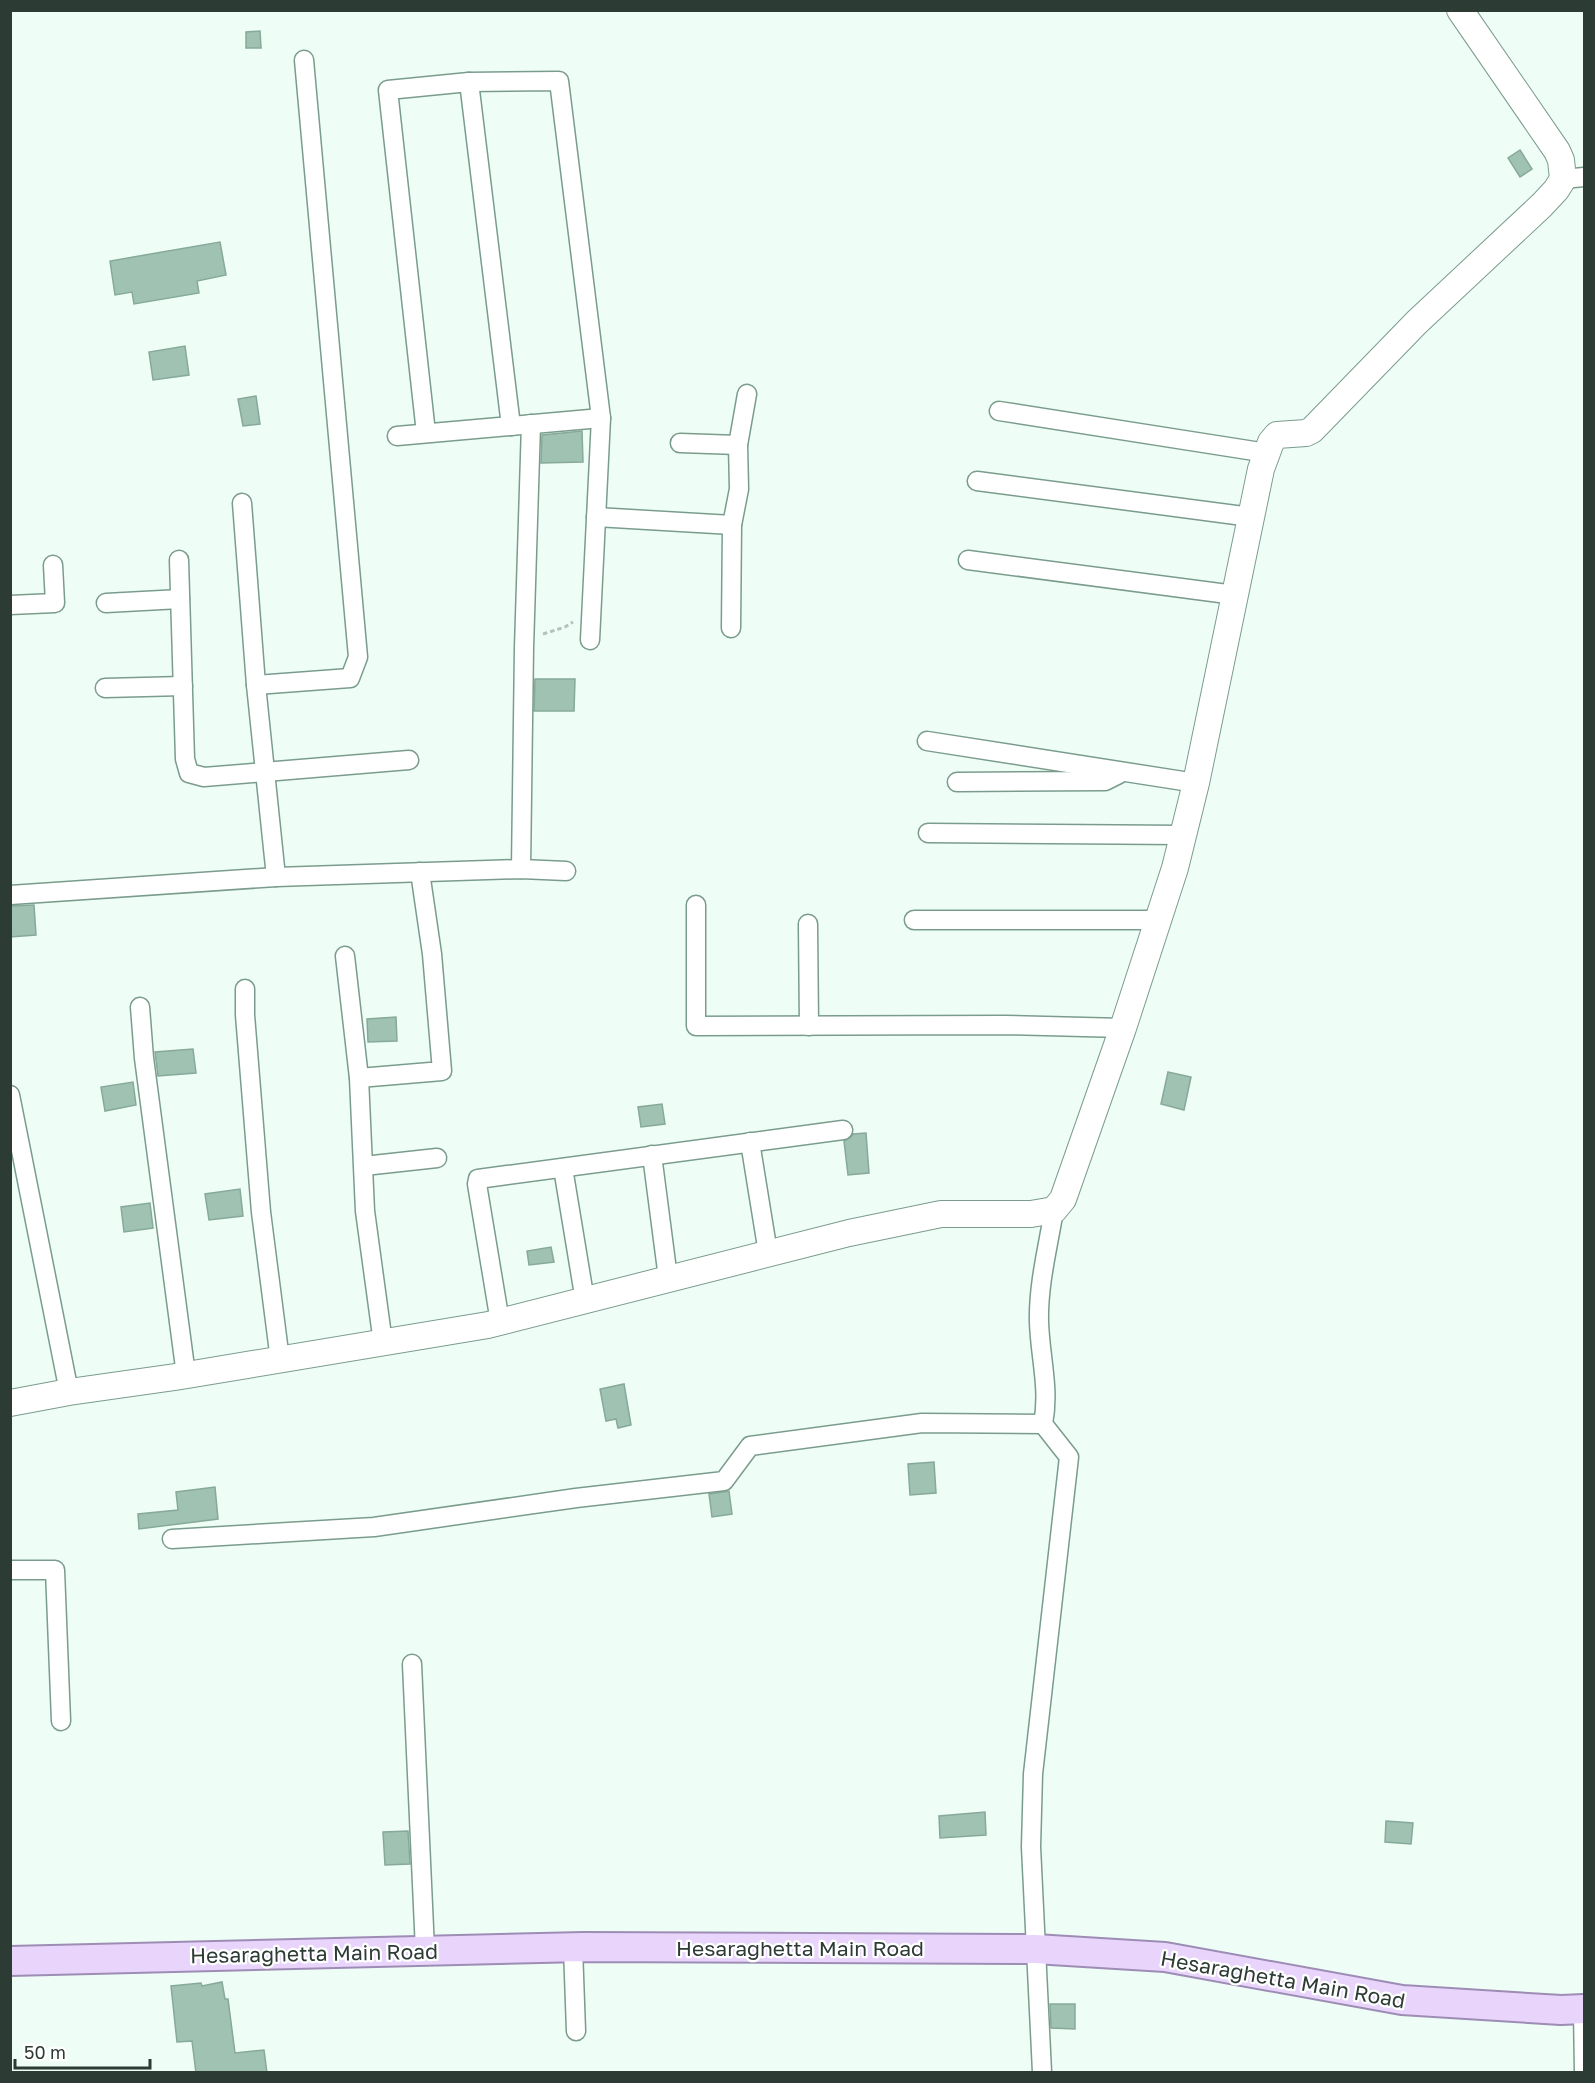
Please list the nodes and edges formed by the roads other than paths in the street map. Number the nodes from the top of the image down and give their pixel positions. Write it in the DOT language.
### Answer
graph roads {
  1 [pos="1460,10"];
  2 [pos="304,60"];
  3 [pos="469,82"];
  4 [pos="1574,178"];
  5 [pos="747,394"];
  6 [pos="999,411"];
  7 [pos="601,418"];
  8 [pos="531,424"];
  9 [pos="511,426"];
  10 [pos="426,434"];
  11 [pos="397,436"];
  12 [pos="680,443"];
  13 [pos="738,445"];
  14 [pos="1267,453"];
  15 [pos="976,482"];
  16 [pos="242,503"];
  17 [pos="596,517"];
  18 [pos="1251,517"];
  19 [pos="732,525"];
  20 [pos="178,560"];
  21 [pos="968,560"];
  22 [pos="53,565"];
  23 [pos="1235,595"];
  24 [pos="180,599"];
  25 [pos="106,603"];
  26 [pos="10,605"];
  27 [pos="730,628"];
  28 [pos="590,640"];
  29 [pos="256,685"];
  30 [pos="183,686"];
  31 [pos="105,688"];
  32 [pos="927,741"];
  33 [pos="409,760"];
  34 [pos="1125,772"];
  35 [pos="265,773"];
  36 [pos="957,782"];
  37 [pos="1196,783"];
  38 [pos="928,833"];
  39 [pos="1183,835"];
  40 [pos="521,869"];
  41 [pos="566,871"];
  42 [pos="420,872"];
  43 [pos="276,877"];
  44 [pos="10,895"];
  45 [pos="696,905"];
  46 [pos="914,920"];
  47 [pos="1158,920"];
  48 [pos="808,924"];
  49 [pos="345,956"];
  50 [pos="245,988"];
  51 [pos="140,1007"];
  52 [pos="809,1026"];
  53 [pos="1123,1028"];
  54 [pos="359,1078"];
  55 [pos="10,1095"];
  56 [pos="843,1130"];
  57 [pos="750,1142"];
  58 [pos="652,1155"];
  59 [pos="437,1158"];
  60 [pos="364,1166"];
  61 [pos="563,1168"];
  62 [pos="1054,1210"];
  63 [pos="768,1253"];
  64 [pos="668,1278"];
  65 [pos="585,1301"];
  66 [pos="500,1322"];
  67 [pos="383,1342"];
  68 [pos="280,1360"];
  69 [pos="186,1375"];
  70 [pos="69,1392"];
  71 [pos="10,1404"];
  72 [pos="1043,1424"];
  73 [pos="172,1539"];
  74 [pos="10,1570"];
  75 [pos="412,1664"];
  76 [pos="61,1721"];
  77 [pos="573,1948"];
  78 [pos="1035,1949"];
  79 [pos="425,1950"];
  80 [pos="10,1961"];
  81 [pos="1584,2009"];
  82 [pos="576,2031"];
  83 [pos="1042,2073"];
  84 [pos="1584,2073"];
  1 -- 4 [label="street"];
  2 -- 29 [label="street"];
  3 -- 7 [label="street"];
  3 -- 9 [label="street"];
  3 -- 10 [label="street"];
  4 -- 14 [label="street"];
  5 -- 13 [label="street"];
  6 -- 14 [label="street"];
  7 -- 8 [label="street"];
  7 -- 17 [label="street"];
  8 -- 9 [label="street"];
  8 -- 40 [label="street"];
  9 -- 10 [label="street"];
  10 -- 11 [label="street"];
  12 -- 13 [label="street"];
  13 -- 19 [label="street"];
  14 -- 18 [label="street"];
  15 -- 18 [label="street"];
  16 -- 29 [label="street"];
  17 -- 19 [label="street"];
  17 -- 28 [label="street"];
  18 -- 23 [label="street"];
  19 -- 27 [label="street"];
  20 -- 24 [label="street"];
  21 -- 23 [label="street"];
  22 -- 26 [label="street"];
  23 -- 37 [label="street"];
  24 -- 25 [label="street"];
  24 -- 30 [label="street"];
  29 -- 35 [label="street"];
  30 -- 31 [label="street"];
  30 -- 35 [label="street"];
  32 -- 34 [label="street"];
  33 -- 35 [label="street"];
  34 -- 36 [label="street"];
  34 -- 37 [label="street"];
  35 -- 43 [label="street"];
  37 -- 39 [label="street"];
  38 -- 39 [label="street"];
  39 -- 47 [label="street"];
  40 -- 41 [label="street"];
  40 -- 42 [label="street"];
  42 -- 43 [label="street"];
  42 -- 54 [label="street"];
  43 -- 44 [label="street"];
  45 -- 52 [label="street"];
  46 -- 47 [label="street"];
  47 -- 53 [label="street"];
  48 -- 52 [label="street"];
  49 -- 54 [label="street"];
  50 -- 68 [label="street"];
  51 -- 69 [label="street"];
  52 -- 53 [label="street"];
  53 -- 62 [label="street"];
  54 -- 60 [label="street"];
  55 -- 70 [label="street"];
  56 -- 57 [label="street"];
  57 -- 58 [label="street"];
  57 -- 63 [label="street"];
  58 -- 61 [label="street"];
  58 -- 64 [label="street"];
  59 -- 60 [label="street"];
  60 -- 67 [label="street"];
  61 -- 65 [label="street"];
  61 -- 66 [label="street"];
  62 -- 63 [label="street"];
  62 -- 72 [label="street"];
  63 -- 64 [label="street"];
  64 -- 65 [label="street"];
  65 -- 66 [label="street"];
  66 -- 67 [label="street"];
  67 -- 68 [label="street"];
  68 -- 69 [label="street"];
  69 -- 70 [label="street"];
  70 -- 71 [label="street"];
  72 -- 73 [label="street"];
  72 -- 78 [label="street"];
  74 -- 76 [label="street"];
  75 -- 79 [label="street"];
  77 -- 78 [label="main road, Hesaraghetta Main Road"];
  77 -- 79 [label="main road, Hesaraghetta Main Road"];
  77 -- 82 [label="street"];
  78 -- 81 [label="main road, Hesaraghetta Main Road"];
  78 -- 83 [label="street"];
  79 -- 80 [label="main road, Hesaraghetta Main Road"];
  81 -- 84 [label="street"];
}
